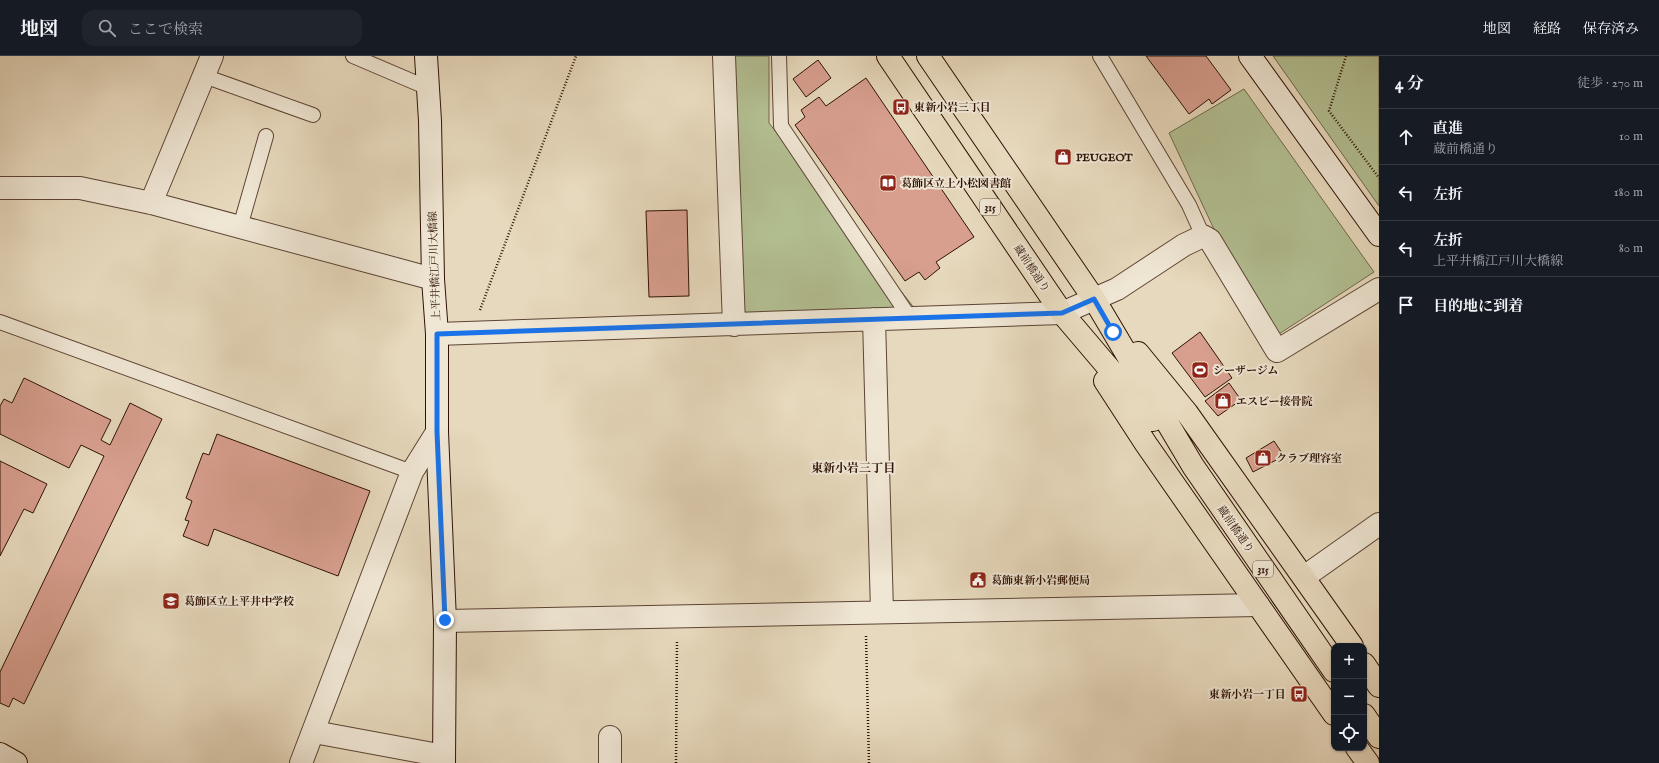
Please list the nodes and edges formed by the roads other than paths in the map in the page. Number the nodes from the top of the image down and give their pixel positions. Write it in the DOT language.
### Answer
graph roads {
  1 [pos="212,56"];
  2 [pos="353,56"];
  3 [pos="426,56"];
  4 [pos="724,56"];
  5 [pos="779,56"];
  6 [pos="888,56"];
  7 [pos="928,56"];
  8 [pos="1100,56"];
  9 [pos="1250,56"];
  10 [pos="204,76"];
  11 [pos="428,88"];
  12 [pos="314,115"];
  13 [pos="266,136"];
  14 [pos="1,191"];
  15 [pos="151,203"];
  16 [pos="240,227"];
  17 [pos="1379,235"];
  18 [pos="1203,236"];
  19 [pos="433,279"];
  20 [pos="1379,289"];
  21 [pos="1094,299"];
  22 [pos="1062,313"];
  23 [pos="910,318"];
  24 [pos="874,319"];
  25 [pos="0,322"];
  26 [pos="734,325"];
  27 [pos="437,334"];
  28 [pos="437,432"];
  29 [pos="1192,466"];
  30 [pos="412,472"];
  31 [pos="1379,524"];
  32 [pos="1304,577"];
  33 [pos="1258,606"];
  34 [pos="882,612"];
  35 [pos="445,620"];
  36 [pos="1350,643"];
  37 [pos="1331,667"];
  38 [pos="1367,668"];
  39 [pos="1379,686"];
  40 [pos="1331,710"];
  41 [pos="1367,719"];
  42 [pos="314,732"];
  43 [pos="1379,736"];
  44 [pos="610,737"];
  45 [pos="1359,751"];
  46 [pos="0,754"];
  47 [pos="444,760"];
  48 [pos="16,763"];
  49 [pos="301,763"];
  50 [pos="610,763"];
  51 [pos="1368,763"];
  1 -- 10 [label="street"];
  2 -- 11 [label="lane"];
  3 -- 11 [label="street, 上平井橋江戸川大橋線"];
  4 -- 26 [label="street"];
  5 -- 23 [label="lane"];
  6 -- 22 [label="main road, 蔵前橋通り / 315"];
  7 -- 21 [label="main road, 蔵前橋通り / 315"];
  8 -- 18 [label="lane"];
  9 -- 17 [label="street"];
  10 -- 12 [label="lane"];
  10 -- 15 [label="street"];
  11 -- 19 [label="street, 上平井橋江戸川大橋線"];
  13 -- 16 [label="lane"];
  14 -- 15 [label="street"];
  15 -- 16 [label="street"];
  16 -- 19 [label="street"];
  18 -- 20 [label="street"];
  18 -- 21 [label="street"];
  19 -- 27 [label="street, 上平井橋江戸川大橋線"];
  21 -- 22 [label="street"];
  21 -- 29 [label="main road, 蔵前橋通り / 315"];
  21 -- 32 [label="main road"];
  22 -- 23 [label="street"];
  22 -- 29 [label="main road, 蔵前橋通り / 315"];
  22 -- 33 [label="main road"];
  23 -- 24 [label="street"];
  24 -- 26 [label="street"];
  24 -- 34 [label="street"];
  25 -- 30 [label="lane"];
  26 -- 27 [label="street"];
  27 -- 28 [label="street, 上平井橋江戸川大橋線"];
  28 -- 30 [label="street"];
  28 -- 35 [label="street, 上平井橋江戸川大橋線"];
  29 -- 37 [label="main road, 蔵前橋通り / 315"];
  30 -- 42 [label="street"];
  31 -- 32 [label="street"];
  32 -- 36 [label="main road"];
  33 -- 34 [label="street"];
  33 -- 40 [label="main road"];
  34 -- 35 [label="street"];
  35 -- 47 [label="street, 上平井橋江戸川大橋線"];
  38 -- 39 [label="main road"];
  41 -- 43 [label="main road"];
  42 -- 47 [label="street"];
  42 -- 49 [label="street"];
  44 -- 50 [label="street"];
  45 -- 51 [label="main road"];
  46 -- 48 [label="street"];
}
